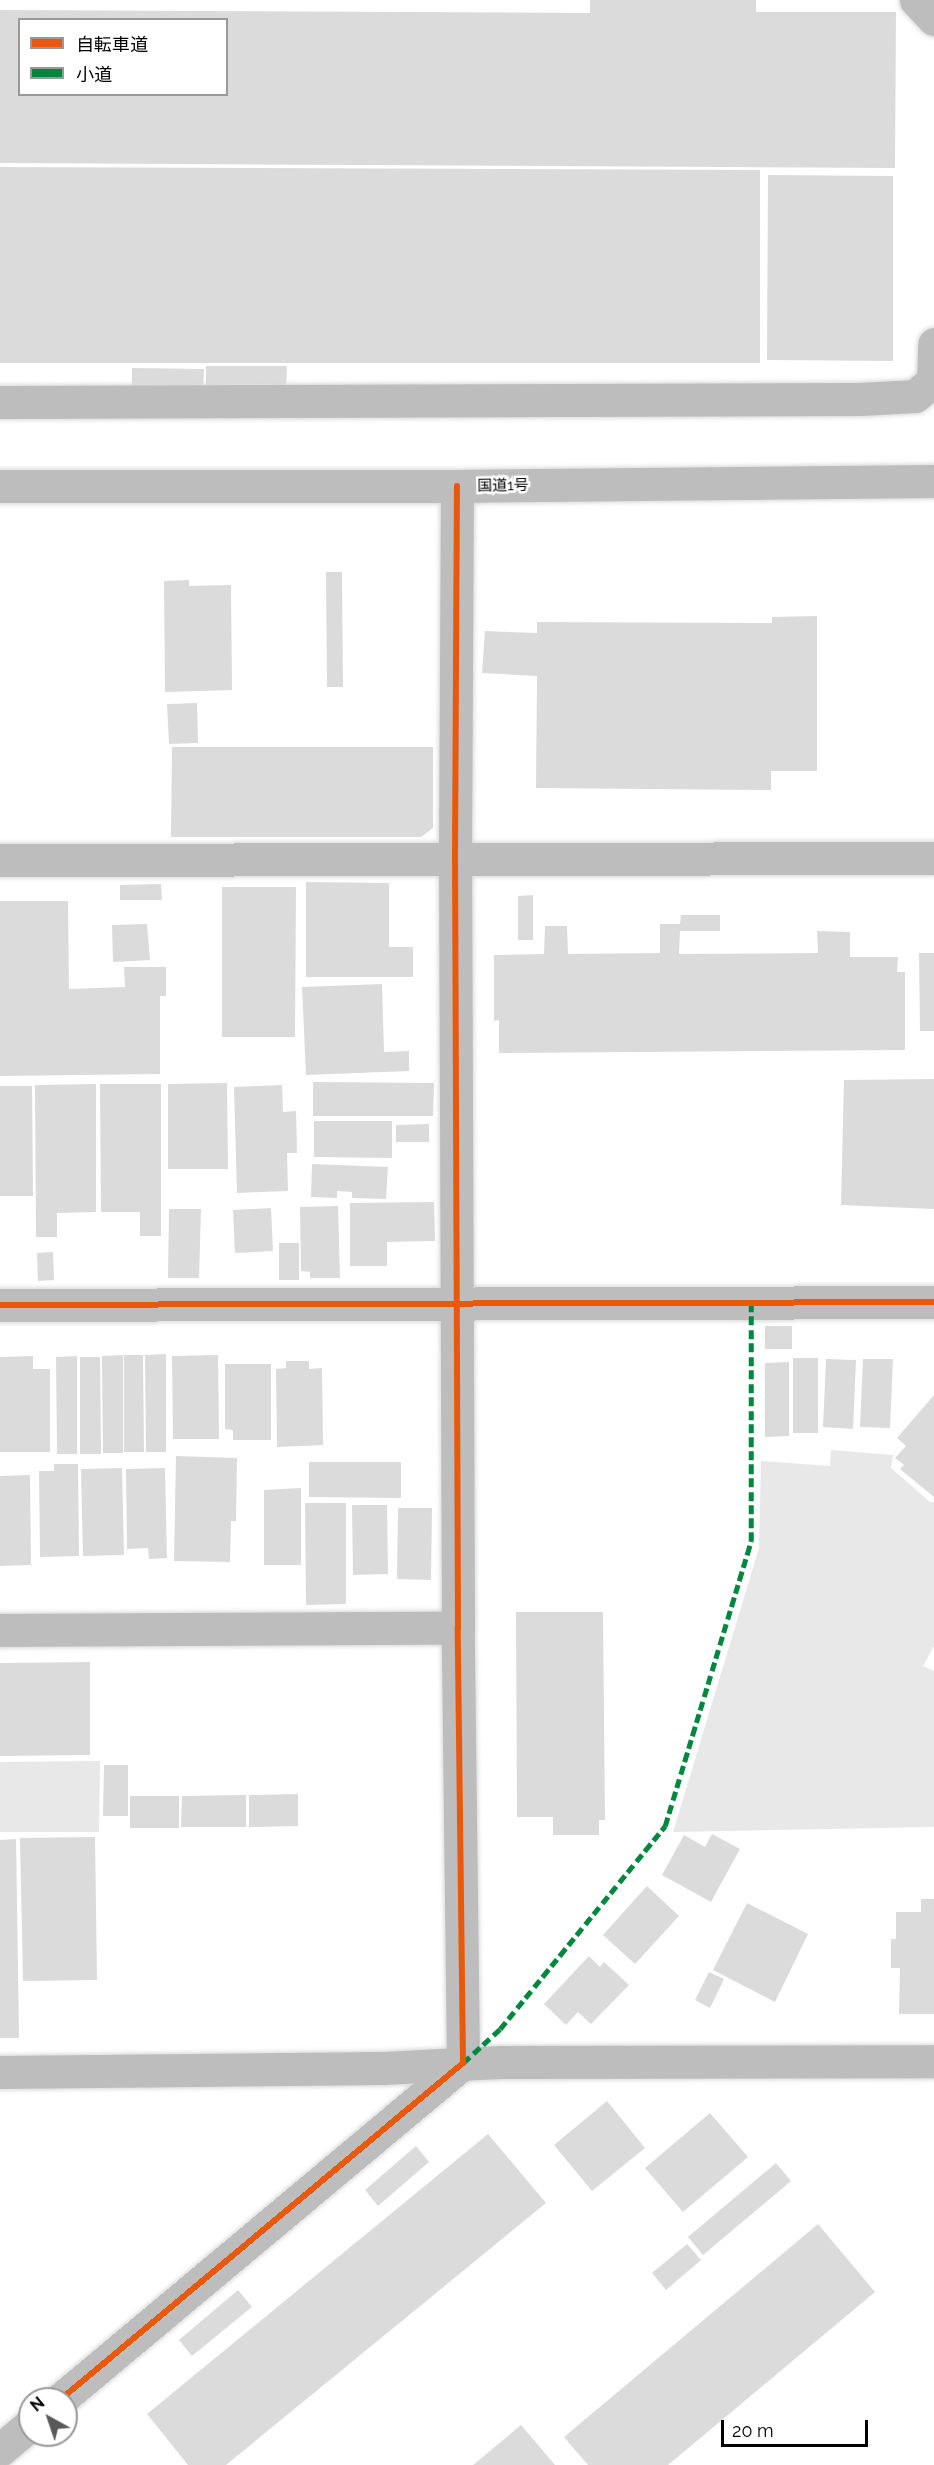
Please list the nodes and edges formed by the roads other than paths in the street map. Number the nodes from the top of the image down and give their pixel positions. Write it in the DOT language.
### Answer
graph roads {
  1 [pos="916,0"];
  2 [pos="934,19"];
  3 [pos="934,344"];
  4 [pos="0,402"];
  5 [pos="934,481"];
  6 [pos="0,486"];
  7 [pos="457,486"];
  8 [pos="934,858"];
  9 [pos="0,860"];
  10 [pos="455,860"];
  11 [pos="459,1302"];
  12 [pos="934,1302"];
  13 [pos="0,1305"];
  14 [pos="458,1628"];
  15 [pos="0,1630"];
  16 [pos="934,2061"];
  17 [pos="463,2063"];
  18 [pos="0,2072"];
  19 [pos="75,2387"];
  20 [pos="18,2435"];
  21 [pos="1,2448"];
  1 -- 2 [label="main road"];
  3 -- 4 [label="main road"];
  5 -- 7 [label="main road, 国道1号"];
  6 -- 7 [label="main road, 国道1号"];
  7 -- 10 [label="main road"];
  8 -- 10 [label="main road"];
  9 -- 10 [label="main road"];
  10 -- 11 [label="main road"];
  11 -- 12 [label="main road"];
  11 -- 13 [label="main road"];
  11 -- 14 [label="main road"];
  14 -- 15 [label="main road"];
  14 -- 17 [label="main road"];
  16 -- 17 [label="main road"];
  17 -- 18 [label="main road"];
  17 -- 19 [label="main road"];
  20 -- 21 [label="main road"];
}
